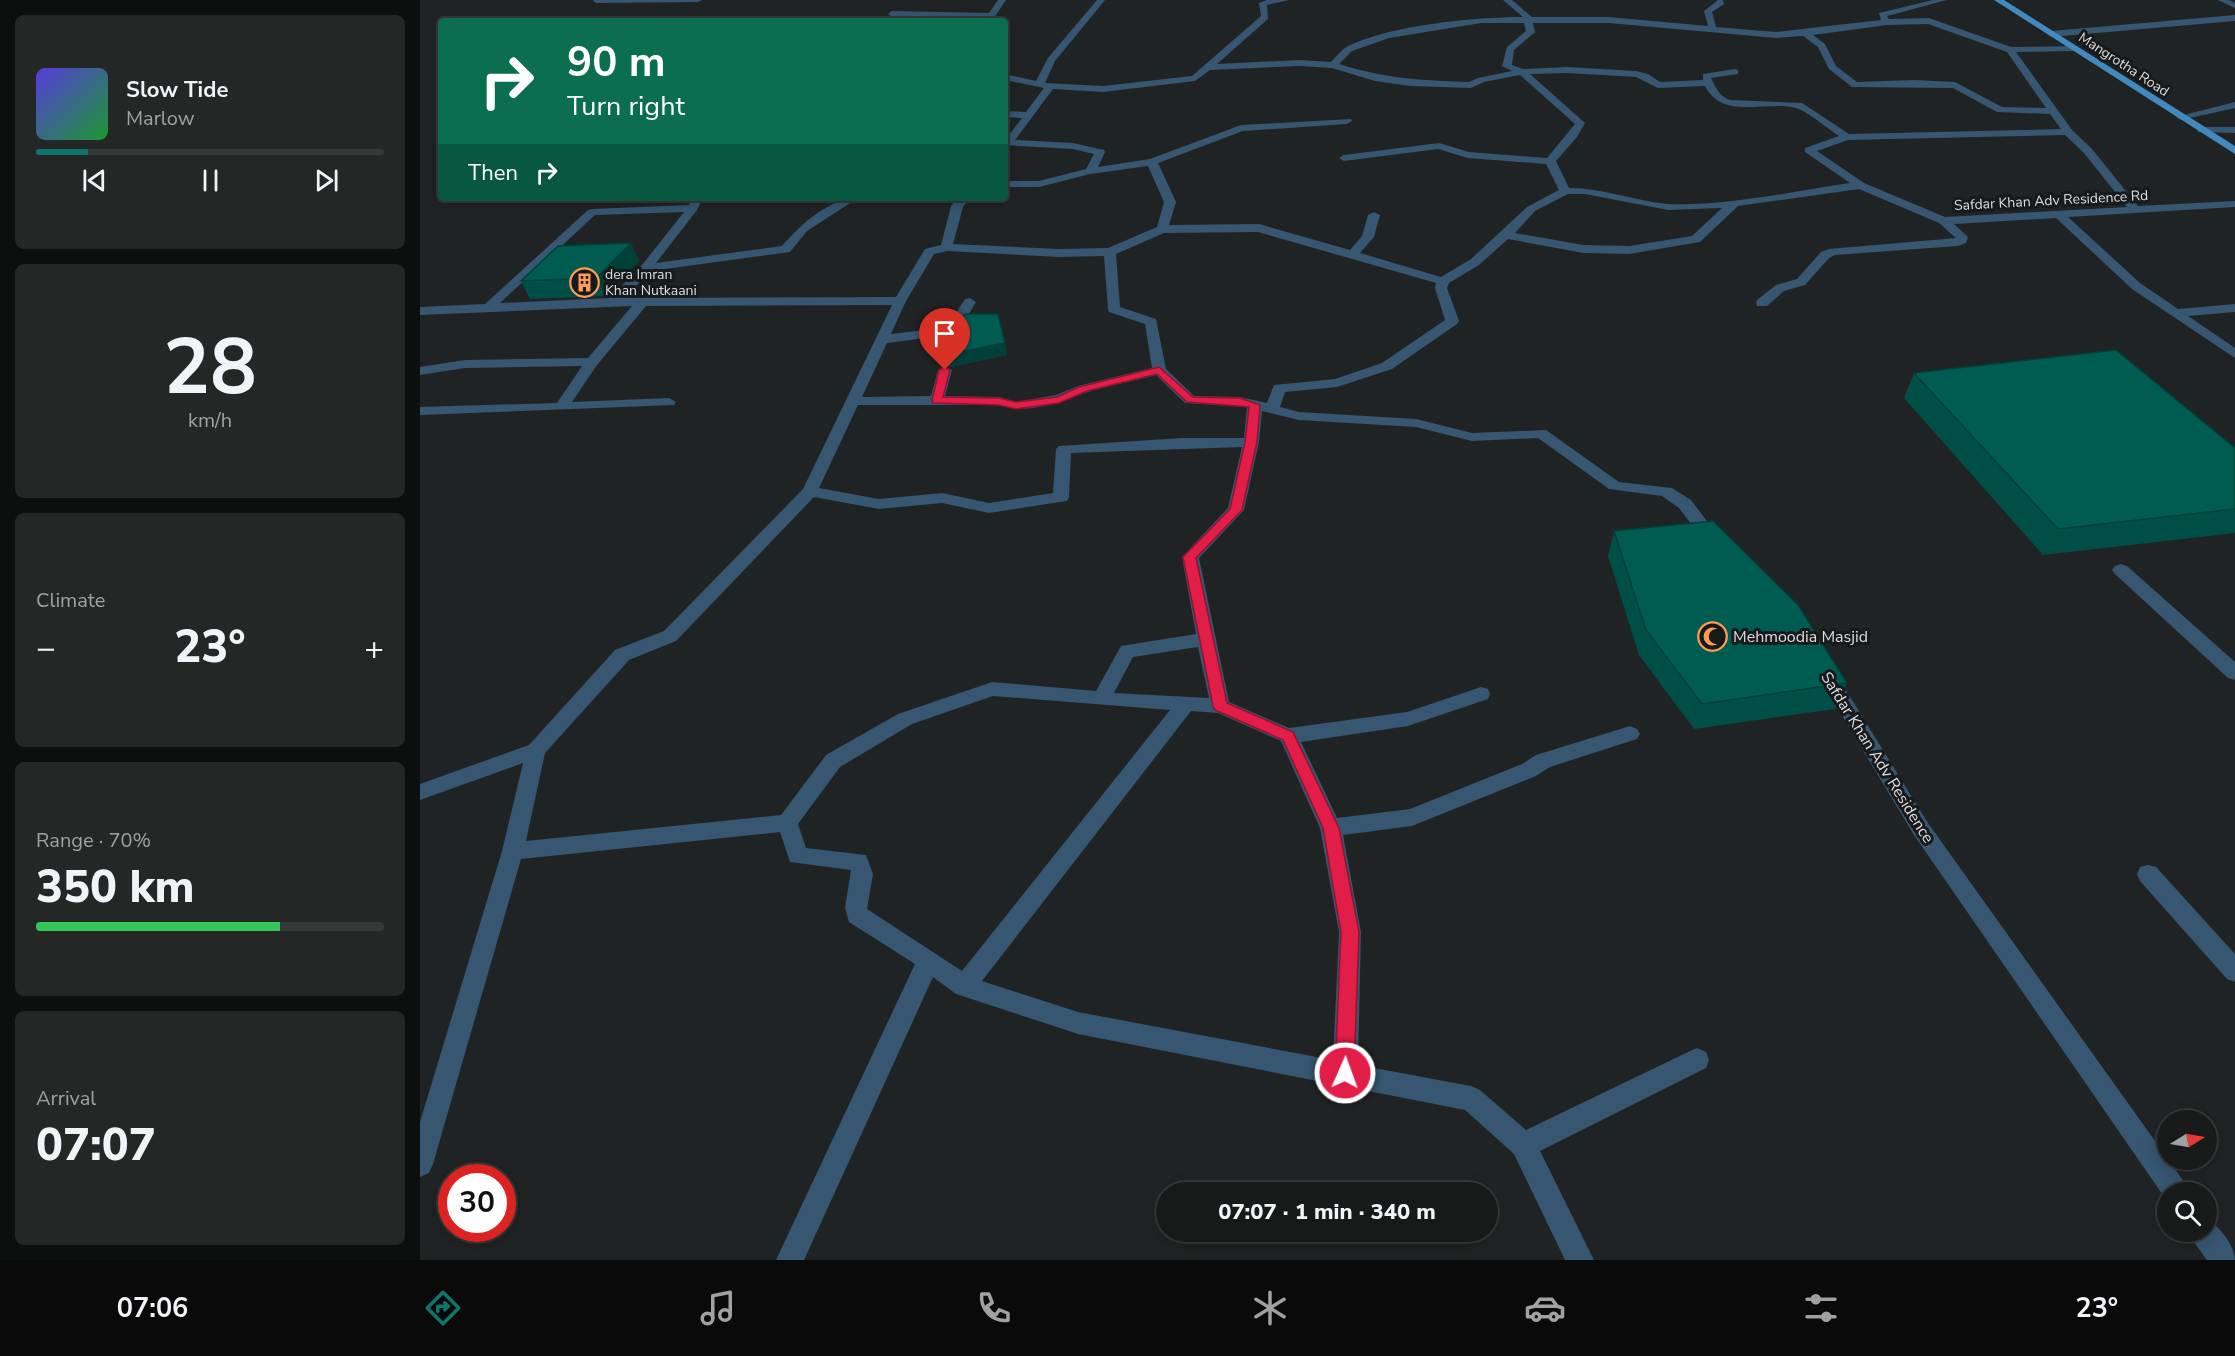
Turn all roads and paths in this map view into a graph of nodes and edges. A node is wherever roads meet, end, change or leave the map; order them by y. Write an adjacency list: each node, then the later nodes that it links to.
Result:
1 (698, 0): 10 (street)
2 (1002, 0): 14 (street)
3 (1101, 0): 30 (street)
4 (1285, 0): 9 (street)
5 (1507, 0): 17 (street)
6 (1943, 0): 18 (street)
7 (1998, 0): 21 (main road, Mangrotha Road)
8 (2222, 0): 13 (street)
9 (1272, 1): 25 (street)
10 (596, 2)
11 (1721, 2): 19 (street)
12 (906, 4): 14 (street)
13 (2235, 6)
14 (892, 14): 15 (street)
15 (886, 18)
16 (2235, 18): 21 (street)
17 (1528, 21): 19 (street); 24 (street); 26 (street)
18 (1887, 22): 20 (street); 23 (street)
19 (1713, 29): 20 (street)
20 (1805, 33): 33 (street)
21 (2051, 34): 22 (main road, Mangrotha Road)
22 (2073, 48): 23 (street); 36 (main road, Mangrotha Road)
23 (2010, 50): 33 (street)
24 (1333, 65): 25 (street); 26 (street)
25 (1208, 67): 31 (street)
26 (1522, 72): 29 (street); 46 (street)
27 (1735, 72): 29 (street)
28 (1008, 78): 30 (street)
29 (1708, 83): 41 (street)
30 (1039, 84): 31 (street)
31 (1051, 85): 35 (street)
32 (2235, 105): 36 (street)
33 (2053, 111): 40 (street)
34 (1008, 114): 35 (street)
35 (1029, 115): 42 (street)
36 (2181, 117): 38 (main road, Mangrotha Road)
37 (1347, 121): 47 (street)
38 (2202, 130): 39 (street); 44 (main road, Mangrotha Road)
39 (2235, 130)
40 (2068, 132): 41 (street); 57 (street)
41 (1847, 137): 50 (street, Safdar Khan Adv Residence Rd)
42 (1008, 142)
43 (1008, 145): 48 (street)
44 (2235, 151)
45 (1344, 158): 46 (street)
46 (1550, 161): 51 (street)
47 (1152, 162): 48 (street); 61 (street)
48 (1090, 171): 49 (street)
49 (1008, 184)
50 (1860, 185): 55 (street); 60 (street, Safdar Khan Adv Residence Rd)
51 (1565, 191): 55 (street); 62 (street)
52 (847, 201): 66 (street)
53 (961, 201): 63 (street)
54 (695, 203): 66 (street); 73 (street)
55 (1734, 203): 62 (street)
56 (2235, 204): 57 (street, Safdar Khan Adv Residence Rd)
57 (2135, 210): 58 (street, Safdar Khan Adv Residence Rd)
58 (2058, 214): 60 (street, Safdar Khan Adv Residence Rd); 76 (street)
59 (1374, 215): 65 (street)
60 (1943, 220): 72 (street)
61 (1162, 229): 64 (street); 65 (street)
62 (1506, 236): 67 (street)
63 (946, 247): 64 (street); 68 (street)
64 (1110, 252): 81 (street)
65 (1352, 255): 67 (street)
66 (646, 268): 69 (street)
67 (1443, 281): 87 (street)
68 (900, 301): 70 (street); 77 (street)
69 (614, 302): 70 (street); 73 (street)
70 (642, 302): 79 (street)
71 (970, 302): 77 (street)
72 (1762, 303)
73 (489, 307): 75 (street)
74 (2235, 308): 76 (street)
75 (420, 311)
76 (2176, 313): 78 (street)
77 (883, 339): 84 (street)
78 (2235, 354)
79 (592, 362): 82 (street); 86 (street)
80 (945, 370): 83 (street)
81 (1159, 370): 83 (street); 87 (street)
82 (420, 371)
83 (937, 400): 84 (street)
84 (853, 401): 90 (street)
85 (669, 402): 86 (street)
86 (561, 407): 88 (street)
87 (1263, 407): 89 (street); 91 (street)
88 (420, 411)
89 (1251, 442): 90 (street); 93 (street)
90 (810, 491): 102 (street)
91 (1726, 555)
92 (2121, 570): 95 (street)
93 (1206, 639): 97 (street); 99 (street)
94 (1821, 666): 115 (street, Safdar Khan Adv Residence)
95 (2235, 673)
96 (1481, 694): 101 (street)
97 (1101, 699): 98 (street); 104 (street)
98 (1186, 704): 99 (street); 110 (street)
99 (1220, 706): 101 (street)
100 (1630, 734): 105 (street)
101 (1288, 736): 105 (street)
102 (536, 750): 103 (street); 106 (street)
103 (420, 792)
104 (787, 823): 106 (street); 108 (street)
105 (1331, 828): 112 (street)
106 (513, 851): 114 (street)
107 (2148, 874): 109 (street)
108 (929, 960): 110 (street); 117 (street)
109 (2235, 971)
110 (964, 986): 112 (street)
111 (1697, 1060): 113 (street)
112 (1345, 1073): 113 (street)
113 (1523, 1145): 118 (street)
114 (420, 1164)
115 (2169, 1182)
116 (2211, 1242): 119 (street)
117 (790, 1260)
118 (1580, 1260)
119 (2224, 1260)

